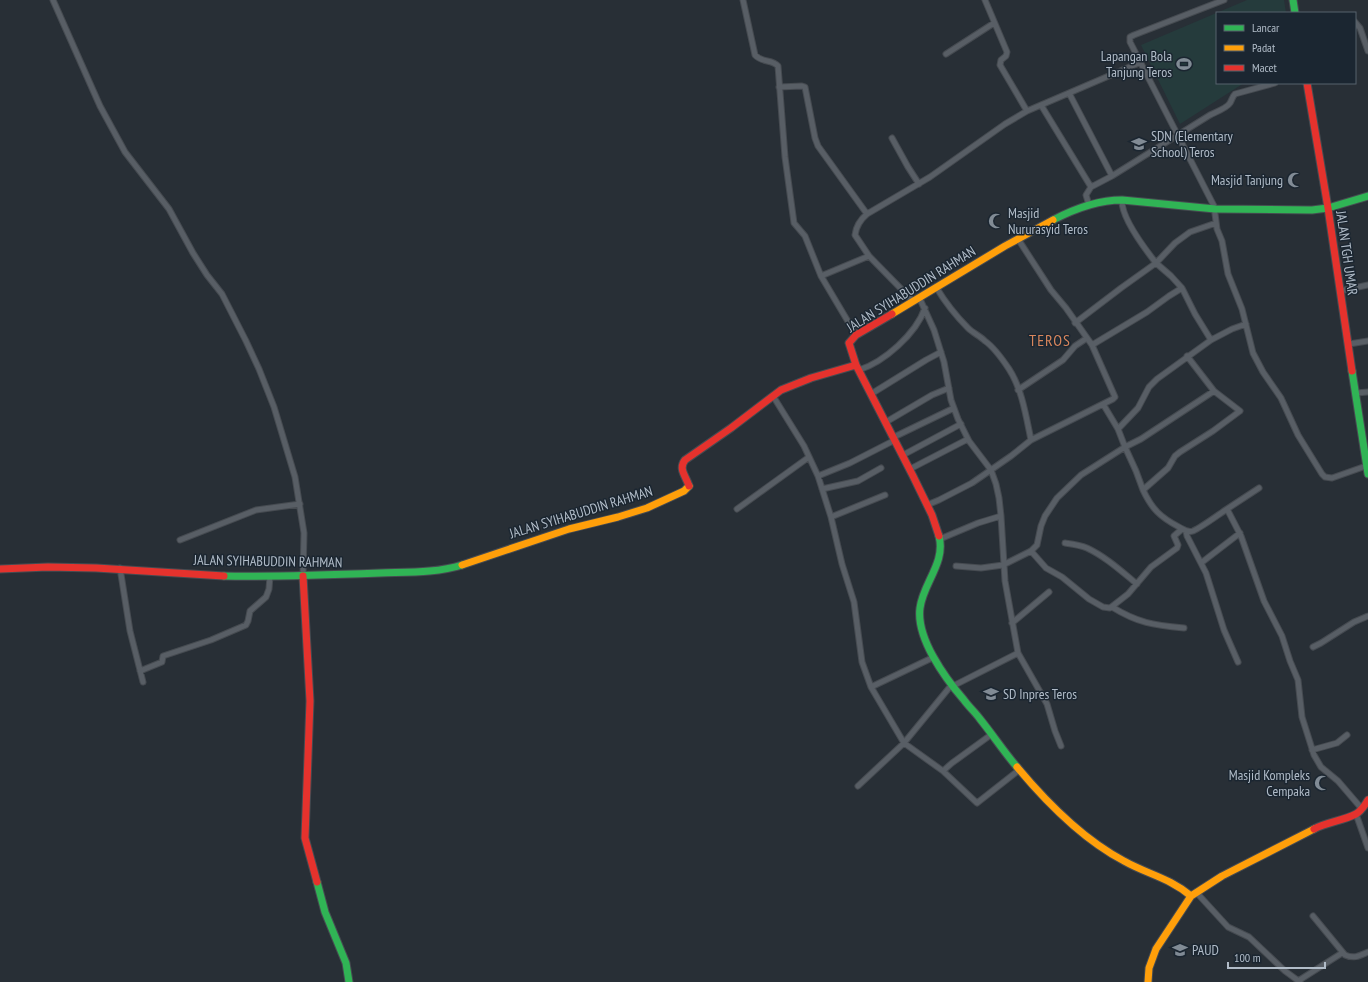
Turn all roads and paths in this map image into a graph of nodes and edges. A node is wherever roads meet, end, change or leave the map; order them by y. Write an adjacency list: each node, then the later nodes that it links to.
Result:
1 (53, 0): 79 (street)
2 (743, 0): 14 (street)
3 (985, 0): 7 (street)
4 (1224, 0): 11 (street)
5 (1293, 0): 6 (street)
6 (1295, 12)
7 (994, 23): 10 (street); 17 (street)
8 (1356, 23): 9 (street)
9 (1368, 51)
10 (946, 54)
11 (1140, 63): 15 (street); 18 (street)
12 (1271, 84): 18 (street)
13 (1307, 84): 26 (street, JALAN TGH UMAR)
14 (779, 88): 28 (street); 33 (street)
15 (1069, 93): 16 (street); 20 (street)
16 (1042, 105): 17 (street); 22 (street)
17 (1027, 111): 21 (street)
18 (1178, 135): 20 (street); 27 (street)
19 (892, 138): 21 (street)
20 (1112, 176): 22 (street)
21 (919, 184): 28 (street)
22 (1090, 187): 25 (street)
23 (1368, 196): 26 (street, JALAN SYIHABUDDIN RAHMAN)
24 (1122, 200): 25 (street, JALAN SYIHABUDDIN RAHMAN); 27 (street, JALAN SYIHABUDDIN RAHMAN); 32 (street)
25 (1089, 205): 30 (street, JALAN SYIHABUDDIN RAHMAN)
26 (1328, 208): 27 (street, JALAN SYIHABUDDIN RAHMAN); 37 (street, JALAN TGH UMAR)
27 (1215, 209): 29 (street)
28 (867, 214): 31 (street)
29 (1216, 222): 32 (street); 41 (street)
30 (1018, 239): 35 (street, JALAN SYIHABUDDIN RAHMAN); 40 (street)
31 (869, 256): 33 (street); 38 (street)
32 (1156, 263): 36 (street); 40 (street)
33 (821, 276): 42 (street)
34 (1368, 285): 37 (street)
35 (936, 287): 38 (street, JALAN SYIHABUDDIN RAHMAN); 52 (street)
36 (1182, 288): 44 (street); 47 (street)
37 (1340, 291): 46 (street, JALAN TGH UMAR)
38 (916, 299): 39 (street); 42 (street, JALAN SYIHABUDDIN RAHMAN)
39 (925, 308): 48 (street); 50 (street)
40 (1075, 323): 43 (street)
41 (1246, 324): 44 (street); 69 (street)
42 (856, 335): 50 (street, JALAN SYIHABUDDIN RAHMAN)
43 (1087, 338): 47 (street); 52 (street)
44 (1211, 340): 49 (street)
45 (1368, 341): 46 (street)
46 (1349, 344): 55 (street, JALAN TGH UMAR)
47 (1092, 345): 58 (street)
48 (941, 352): 51 (street); 56 (street)
49 (1187, 356): 53 (street); 62 (street)
50 (858, 368): 56 (street); 57 (street, JALAN SYIHABUDDIN RAHMAN)
51 (949, 388): 59 (street); 60 (street)
52 (1018, 390): 65 (street)
53 (1214, 391): 66 (street); 77 (street)
54 (1368, 392): 55 (street)
55 (1356, 393): 69 (street, JALAN TGH UMAR)
56 (871, 394): 60 (street)
57 (774, 396): 68 (street); 97 (street, JALAN SYIHABUDDIN RAHMAN)
58 (1104, 404): 62 (street); 65 (street)
59 (954, 408): 61 (street); 63 (street)
60 (886, 422): 63 (street)
61 (960, 424): 64 (street); 67 (street)
62 (1118, 429): 66 (street)
63 (894, 439): 67 (street); 74 (street)
64 (968, 439): 71 (street); 72 (street)
65 (1031, 440): 72 (street)
66 (1125, 447): 77 (street); 90 (street)
67 (903, 455): 71 (street)
68 (810, 457): 74 (street); 81 (street)
69 (1366, 466): 73 (street, JALAN TGH UMAR)
70 (881, 468): 76 (street)
71 (910, 469): 80 (street)
72 (991, 470): 80 (street); 83 (street)
73 (1368, 474)
74 (818, 476): 76 (street)
75 (1259, 488): 82 (street)
76 (822, 489): 84 (street)
77 (1143, 490): 85 (street)
78 (885, 495): 84 (street)
79 (300, 504): 88 (street); 97 (street)
80 (927, 505): 87 (street)
81 (737, 509)
82 (1227, 509): 85 (street); 86 (street)
83 (1001, 516): 87 (street); 92 (street)
84 (831, 517): 111 (street)
85 (1184, 530): 91 (street); 98 (street)
86 (1240, 533): 91 (street); 116 (street)
87 (940, 539): 106 (street)
88 (180, 540)
89 (1065, 542): 98 (street)
90 (1031, 551): 92 (street); 100 (street)
91 (1201, 563): 107 (street)
92 (1003, 565): 93 (street); 102 (street)
93 (956, 566)
94 (120, 568): 95 (street, JALAN SYIHABUDDIN RAHMAN); 96 (street, JALAN SYIHABUDDIN RAHMAN); 108 (street)
95 (0, 569)
96 (270, 576): 97 (street, JALAN SYIHABUDDIN RAHMAN); 108 (street)
97 (303, 576): 128 (street)
98 (1137, 584): 100 (street)
99 (1049, 592): 102 (street)
100 (1112, 607): 103 (street)
101 (1368, 616): 104 (street)
102 (1012, 623): 105 (street)
103 (1184, 628)
104 (1313, 647)
105 (1018, 653): 110 (street); 115 (street)
106 (934, 657): 110 (street); 111 (street)
107 (1238, 662)
108 (140, 670): 109 (street)
109 (143, 682)
110 (952, 686): 112 (street); 114 (street)
111 (871, 687): 114 (street)
112 (992, 734): 117 (street); 118 (street)
113 (1347, 735): 116 (street)
114 (904, 743): 118 (street); 119 (street)
115 (1061, 746)
116 (1312, 750): 121 (street)
117 (1019, 770): 118 (street); 123 (street)
118 (943, 771)
119 (858, 786)
120 (1368, 800): 121 (street)
121 (1359, 811): 122 (street); 123 (street)
122 (1368, 848)
123 (1193, 894): 127 (street); 129 (street)
124 (1313, 916): 126 (street)
125 (1368, 952): 126 (street)
126 (1342, 953): 127 (street)
127 (1299, 981)
128 (349, 982)
129 (1148, 982)

